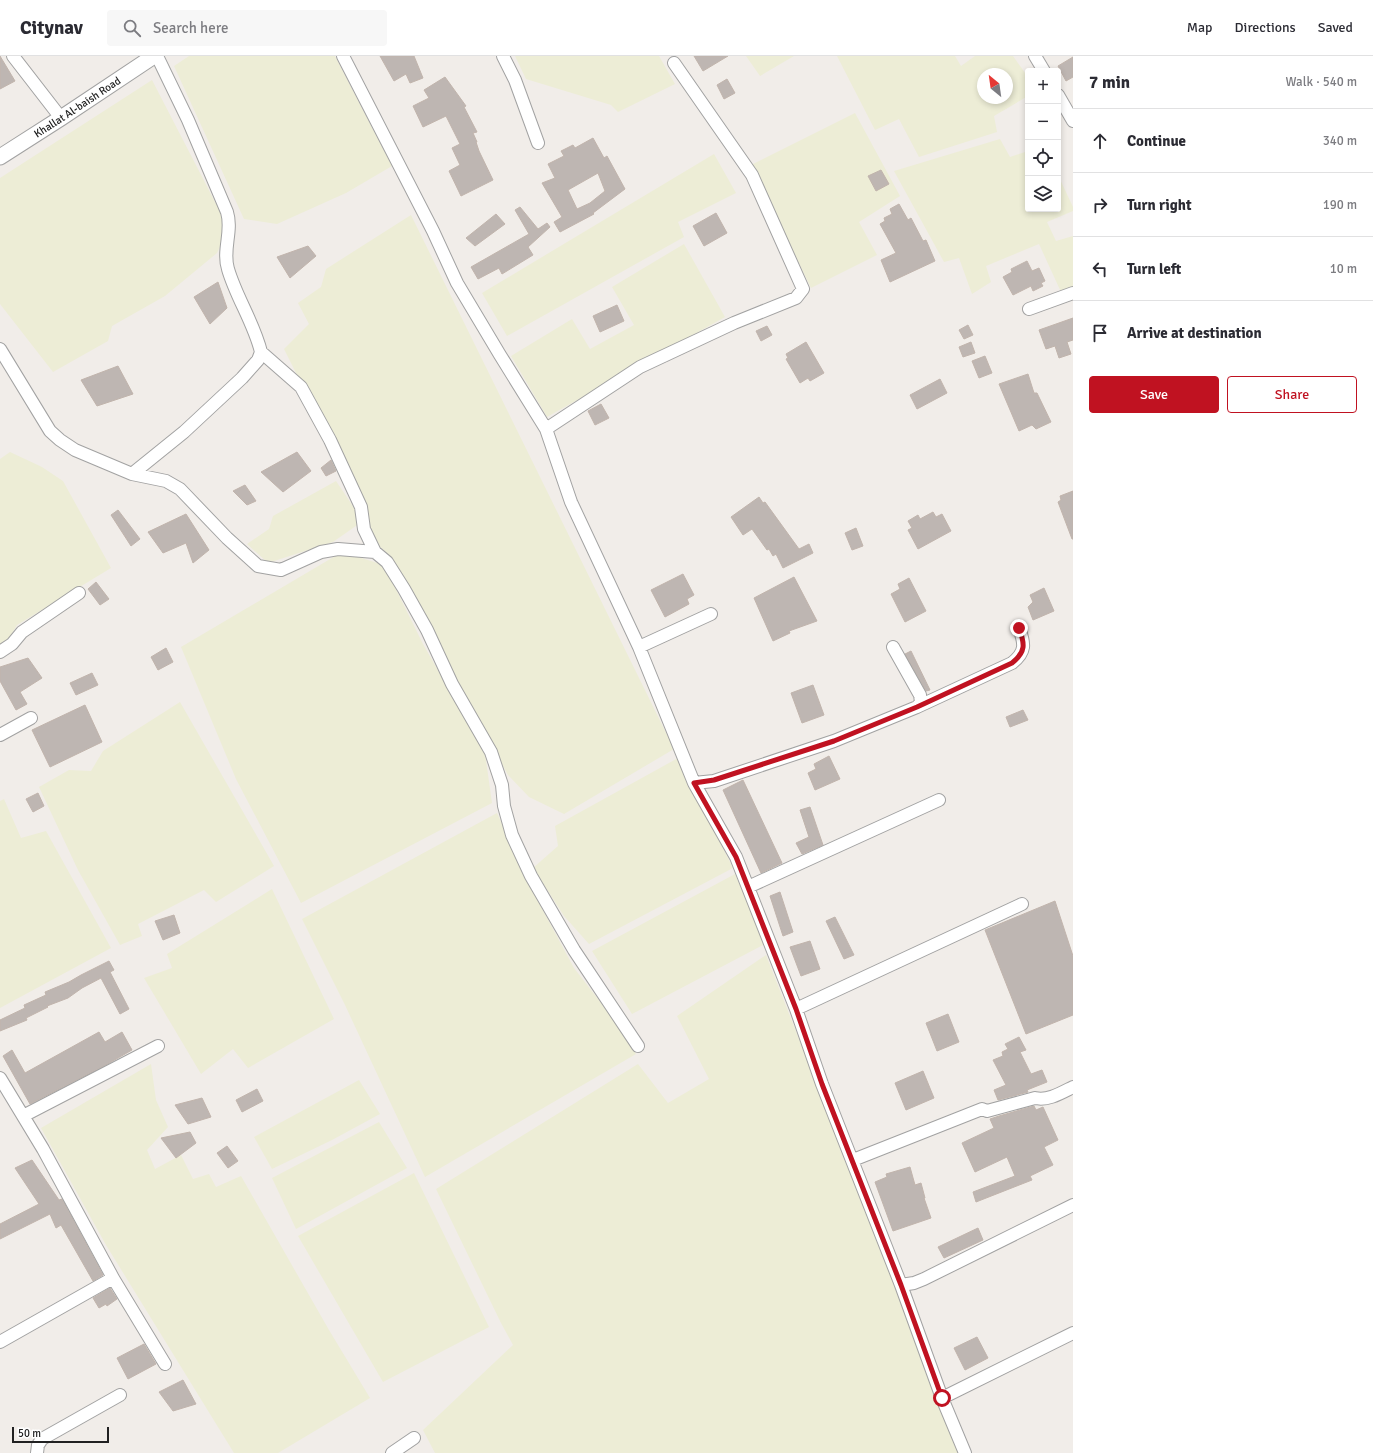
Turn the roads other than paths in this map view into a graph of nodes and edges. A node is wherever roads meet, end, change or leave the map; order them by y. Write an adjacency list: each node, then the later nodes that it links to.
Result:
1 (13, 56): 9 (street)
2 (156, 56): 9 (street, Khallat Al-baish Road); 16 (street)
3 (343, 56): 17 (street)
4 (503, 56): 11 (street)
5 (1035, 56): 7 (street)
6 (674, 62): 17 (street)
7 (1042, 68)
8 (1061, 100): 10 (street)
9 (61, 118): 12 (street, Khallat Al-baish Road)
10 (1073, 121)
11 (538, 143)
12 (0, 157)
13 (1073, 293): 14 (street)
14 (1029, 309)
15 (0, 349): 18 (street)
16 (261, 352): 18 (street); 19 (street)
17 (546, 429): 24 (street)
18 (132, 474): 19 (street)
19 (375, 552): 35 (street)
20 (79, 593): 25 (street)
21 (711, 614): 24 (street)
22 (1019, 628): 26 (street)
23 (893, 647): 26 (street)
24 (639, 648): 29 (street)
25 (0, 652)
26 (917, 707): 29 (street)
27 (31, 718): 28 (street)
28 (0, 735)
29 (694, 783): 31 (street)
30 (939, 800): 31 (street)
31 (748, 888): 33 (street)
32 (1022, 904): 33 (street)
33 (796, 1009): 39 (street)
34 (158, 1046): 38 (street)
35 (638, 1046)
36 (0, 1078): 38 (street)
37 (1073, 1087): 39 (street)
38 (23, 1116): 41 (street)
39 (853, 1160): 42 (street)
40 (1073, 1205): 42 (street)
41 (113, 1278): 44 (street); 45 (street)
42 (901, 1285): 47 (street)
43 (1073, 1333): 47 (street)
44 (0, 1342)
45 (165, 1364)
46 (120, 1394): 49 (street)
47 (942, 1398): 51 (street)
48 (414, 1438): 50 (street)
49 (37, 1453)
50 (392, 1453)
51 (965, 1453)

